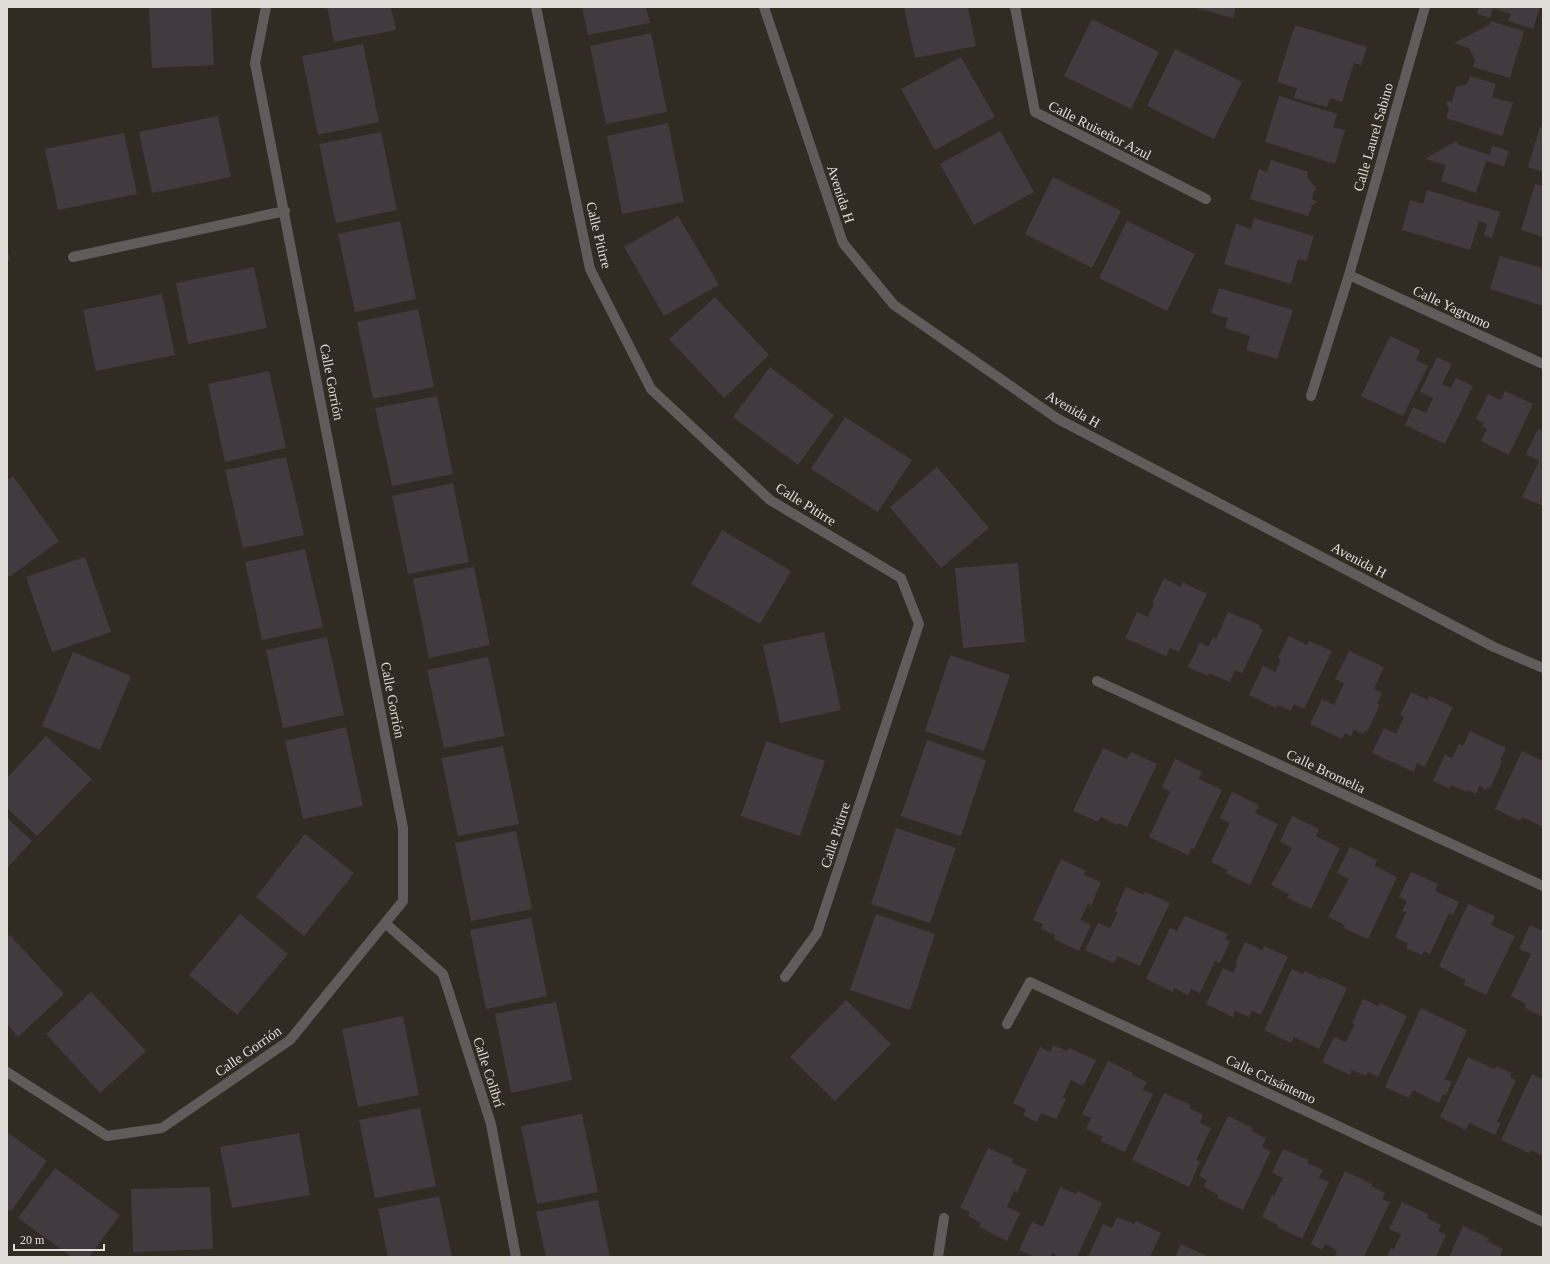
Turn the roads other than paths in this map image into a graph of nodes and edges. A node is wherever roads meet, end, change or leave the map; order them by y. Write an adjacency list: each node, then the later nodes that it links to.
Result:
1 (266, 7): 7 (street, Calle Gorrión)
2 (536, 7): 16 (street, Calle Pitirre)
3 (764, 7): 12 (street, Avenida H)
4 (1015, 7): 6 (street, Calle Ruiseñor Azul)
5 (1425, 7): 9 (street, Calle Laurel Sabino)
6 (1206, 199)
7 (285, 211): 8 (street); 15 (street, Calle Gorrión)
8 (73, 257)
9 (1349, 275): 10 (street, Calle Yagrumo); 11 (street, Calle Laurel Sabino)
10 (1543, 364)
11 (1311, 396)
12 (1543, 668)
13 (1097, 681): 14 (street, Calle Bromelia)
14 (1543, 886)
15 (385, 923): 18 (street, Calle Gorrión); 21 (street, Calle Colibrí)
16 (785, 977)
17 (1007, 1024): 20 (street, Calle Crisántemo)
18 (7, 1072)
19 (944, 1218): 22 (street)
20 (1543, 1222)
21 (516, 1257)
22 (938, 1257)

